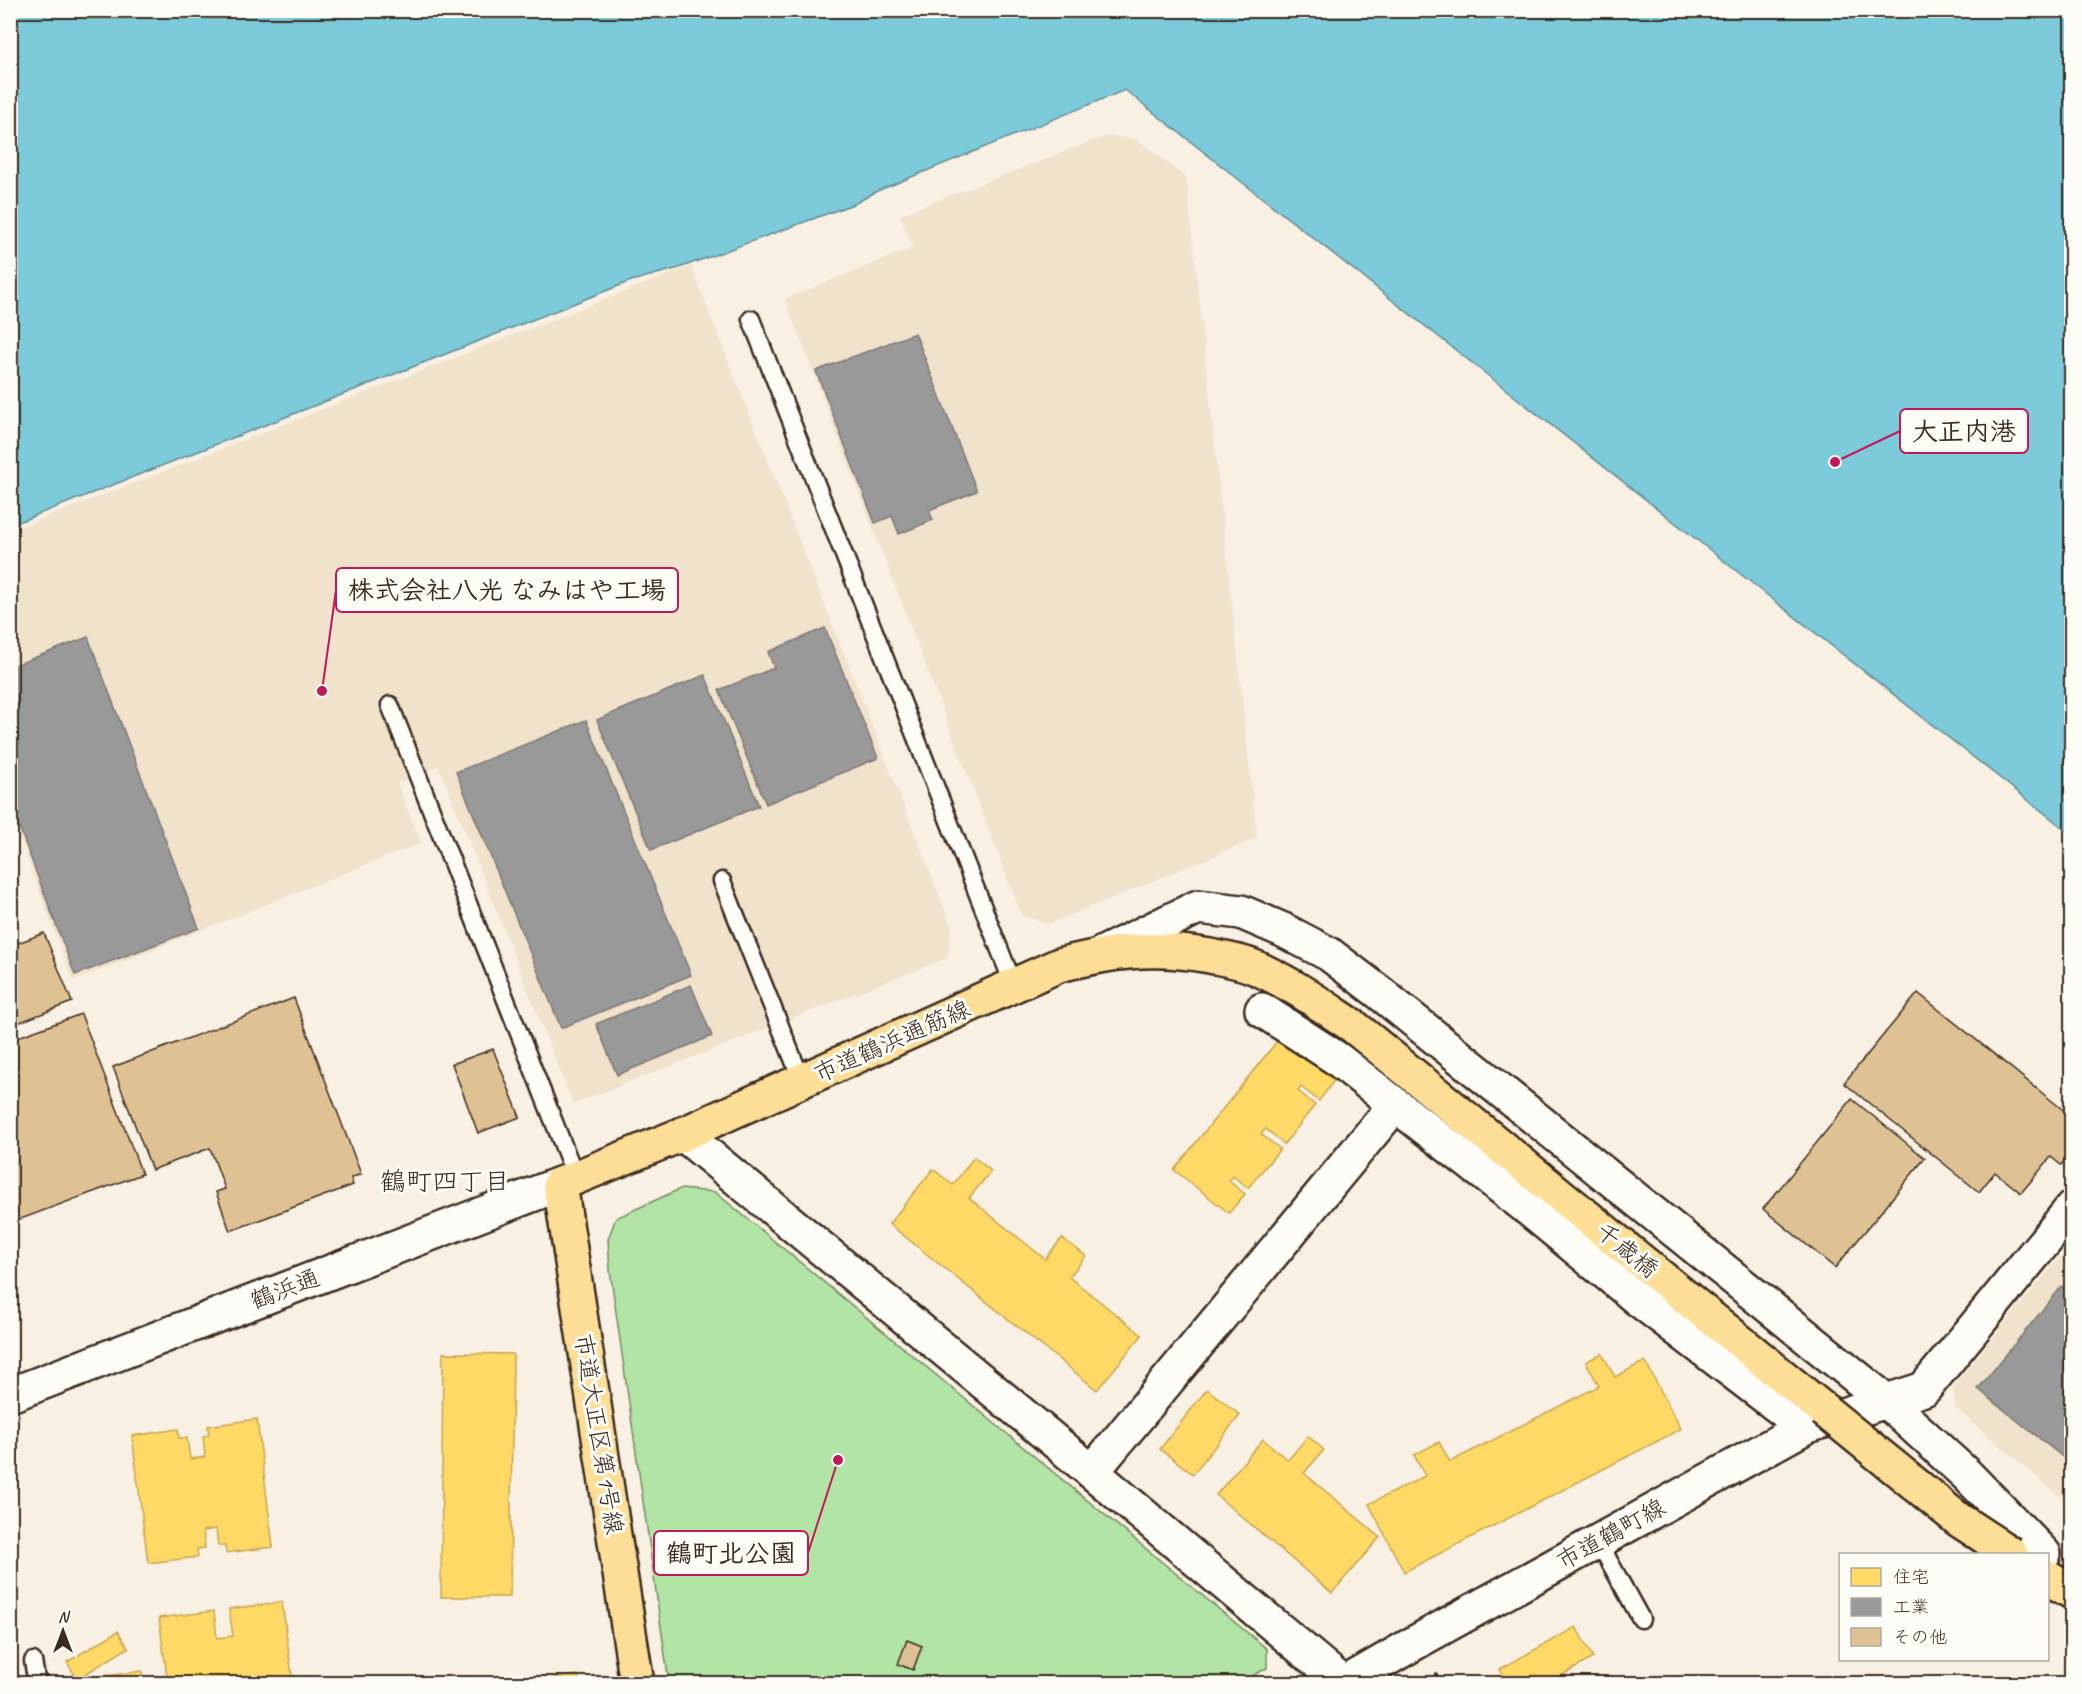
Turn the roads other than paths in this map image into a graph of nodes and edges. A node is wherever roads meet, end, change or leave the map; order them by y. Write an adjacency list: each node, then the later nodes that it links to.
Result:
1 (751, 319): 6 (lane)
2 (390, 705): 11 (lane)
3 (722, 881): 8 (lane)
4 (1101, 954): 5 (main road, 市道鶴浜通筋線); 6 (main road, 市道鶴浜通筋線); 14 (street)
5 (1234, 960): 18 (main road, 千歳橋, bridge)
6 (1014, 986): 8 (main road, 市道鶴浜通筋線)
7 (1262, 1010): 9 (street)
8 (802, 1081): 10 (main road, 市道鶴浜通筋線)
9 (1395, 1105): 15 (street); 16 (street)
10 (683, 1134): 11 (main road, 市道鶴浜通筋線); 16 (street)
11 (568, 1181): 13 (street, 鶴浜通); 27 (main road, 市道大正区第1号線)
12 (2072, 1208): 14 (street, 市道鶴町線)
13 (10, 1395)
14 (1886, 1401): 15 (street, 市道鶴町線); 19 (street)
15 (1805, 1427): 17 (street, 市道鶴町線)
16 (1092, 1472): 28 (street)
17 (1598, 1541): 24 (lane); 28 (street, 市道鶴町線)
18 (2009, 1553)
19 (2043, 1553)
20 (2049, 1559): 22 (street)
21 (2049, 1579): 23 (main road)
22 (2072, 1583)
23 (2072, 1592)
24 (1641, 1619)
25 (33, 1661): 26 (lane)
26 (37, 1683)
27 (637, 1683)
28 (1344, 1683)

